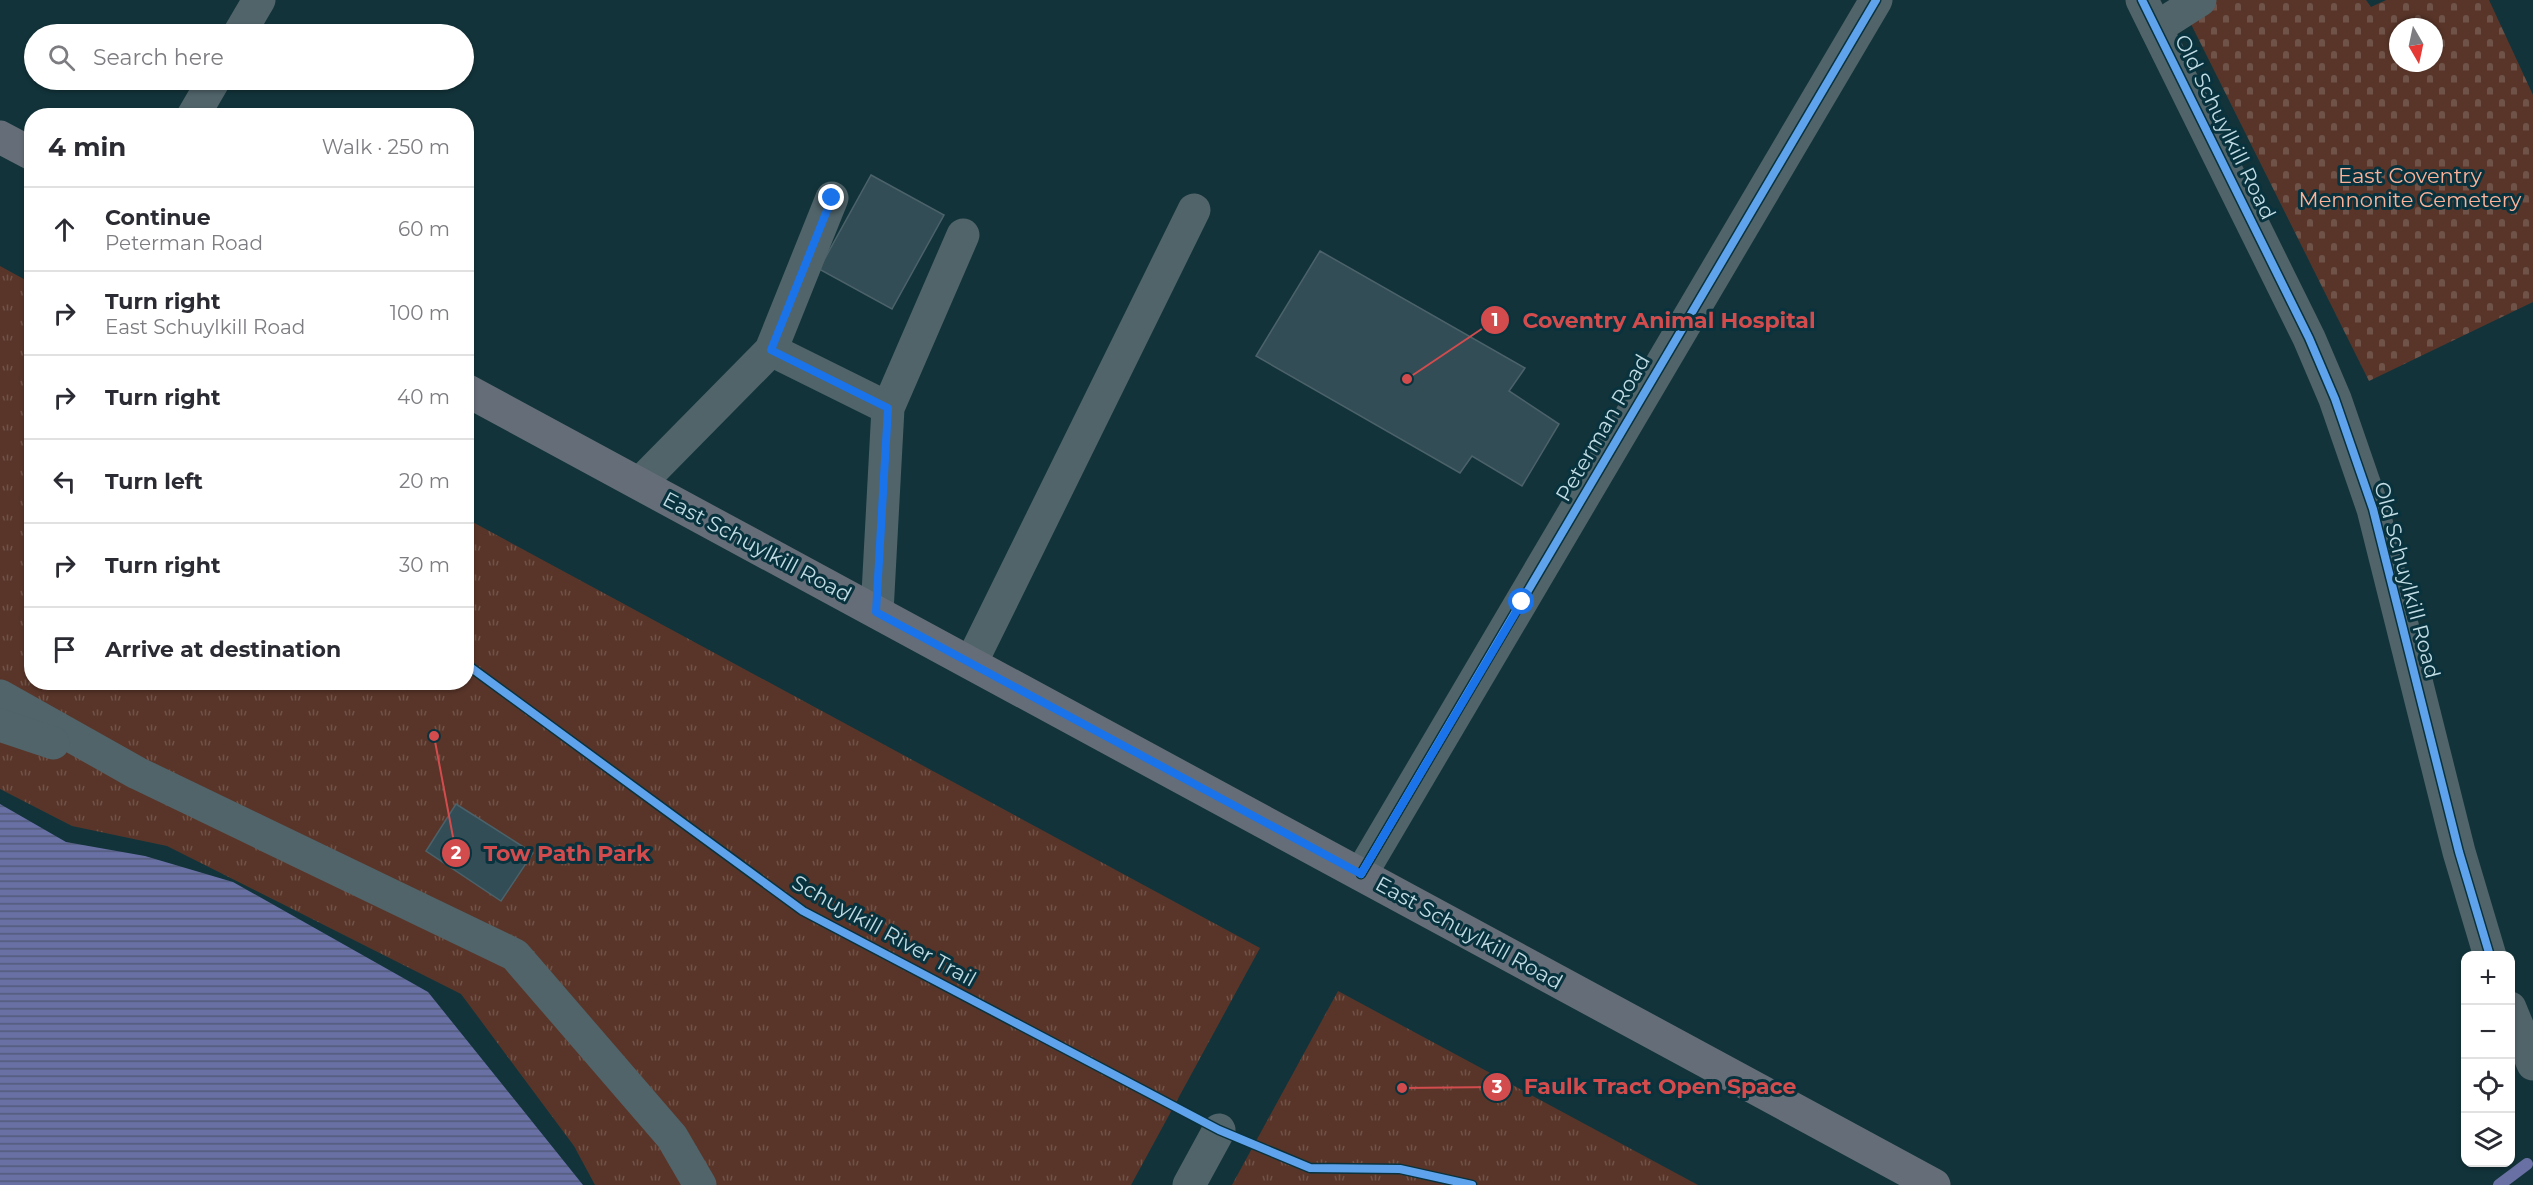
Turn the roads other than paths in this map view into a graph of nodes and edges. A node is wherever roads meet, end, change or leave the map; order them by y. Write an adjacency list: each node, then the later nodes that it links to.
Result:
1 (259, 0): 5 (street)
2 (1876, 0): 22 (street, Peterman Road)
3 (2200, 0): 4 (street)
4 (2149, 14): 23 (street, Old Schuylkill Road)
5 (245, 24)
6 (208, 90): 7 (street)
7 (198, 108)
8 (0, 137): 9 (main road)
9 (24, 150)
10 (832, 198): 13 (street)
11 (1194, 210): 18 (street)
12 (963, 235): 15 (street)
13 (771, 350): 15 (street); 16 (street)
14 (474, 394): 16 (main road, East Schuylkill Road)
15 (888, 408): 17 (street)
16 (640, 483): 17 (main road, East Schuylkill Road)
17 (876, 612): 18 (main road, East Schuylkill Road)
18 (971, 663): 22 (main road, East Schuylkill Road)
19 (0, 696): 21 (street)
20 (0, 725): 21 (street)
21 (137, 773): 27 (street)
22 (1361, 874): 29 (main road, East Schuylkill Road)
23 (2489, 951)
24 (2515, 1018): 25 (street)
25 (2533, 1064)
26 (1219, 1130): 28 (street)
27 (700, 1185)
28 (1189, 1185)
29 (1934, 1185)

